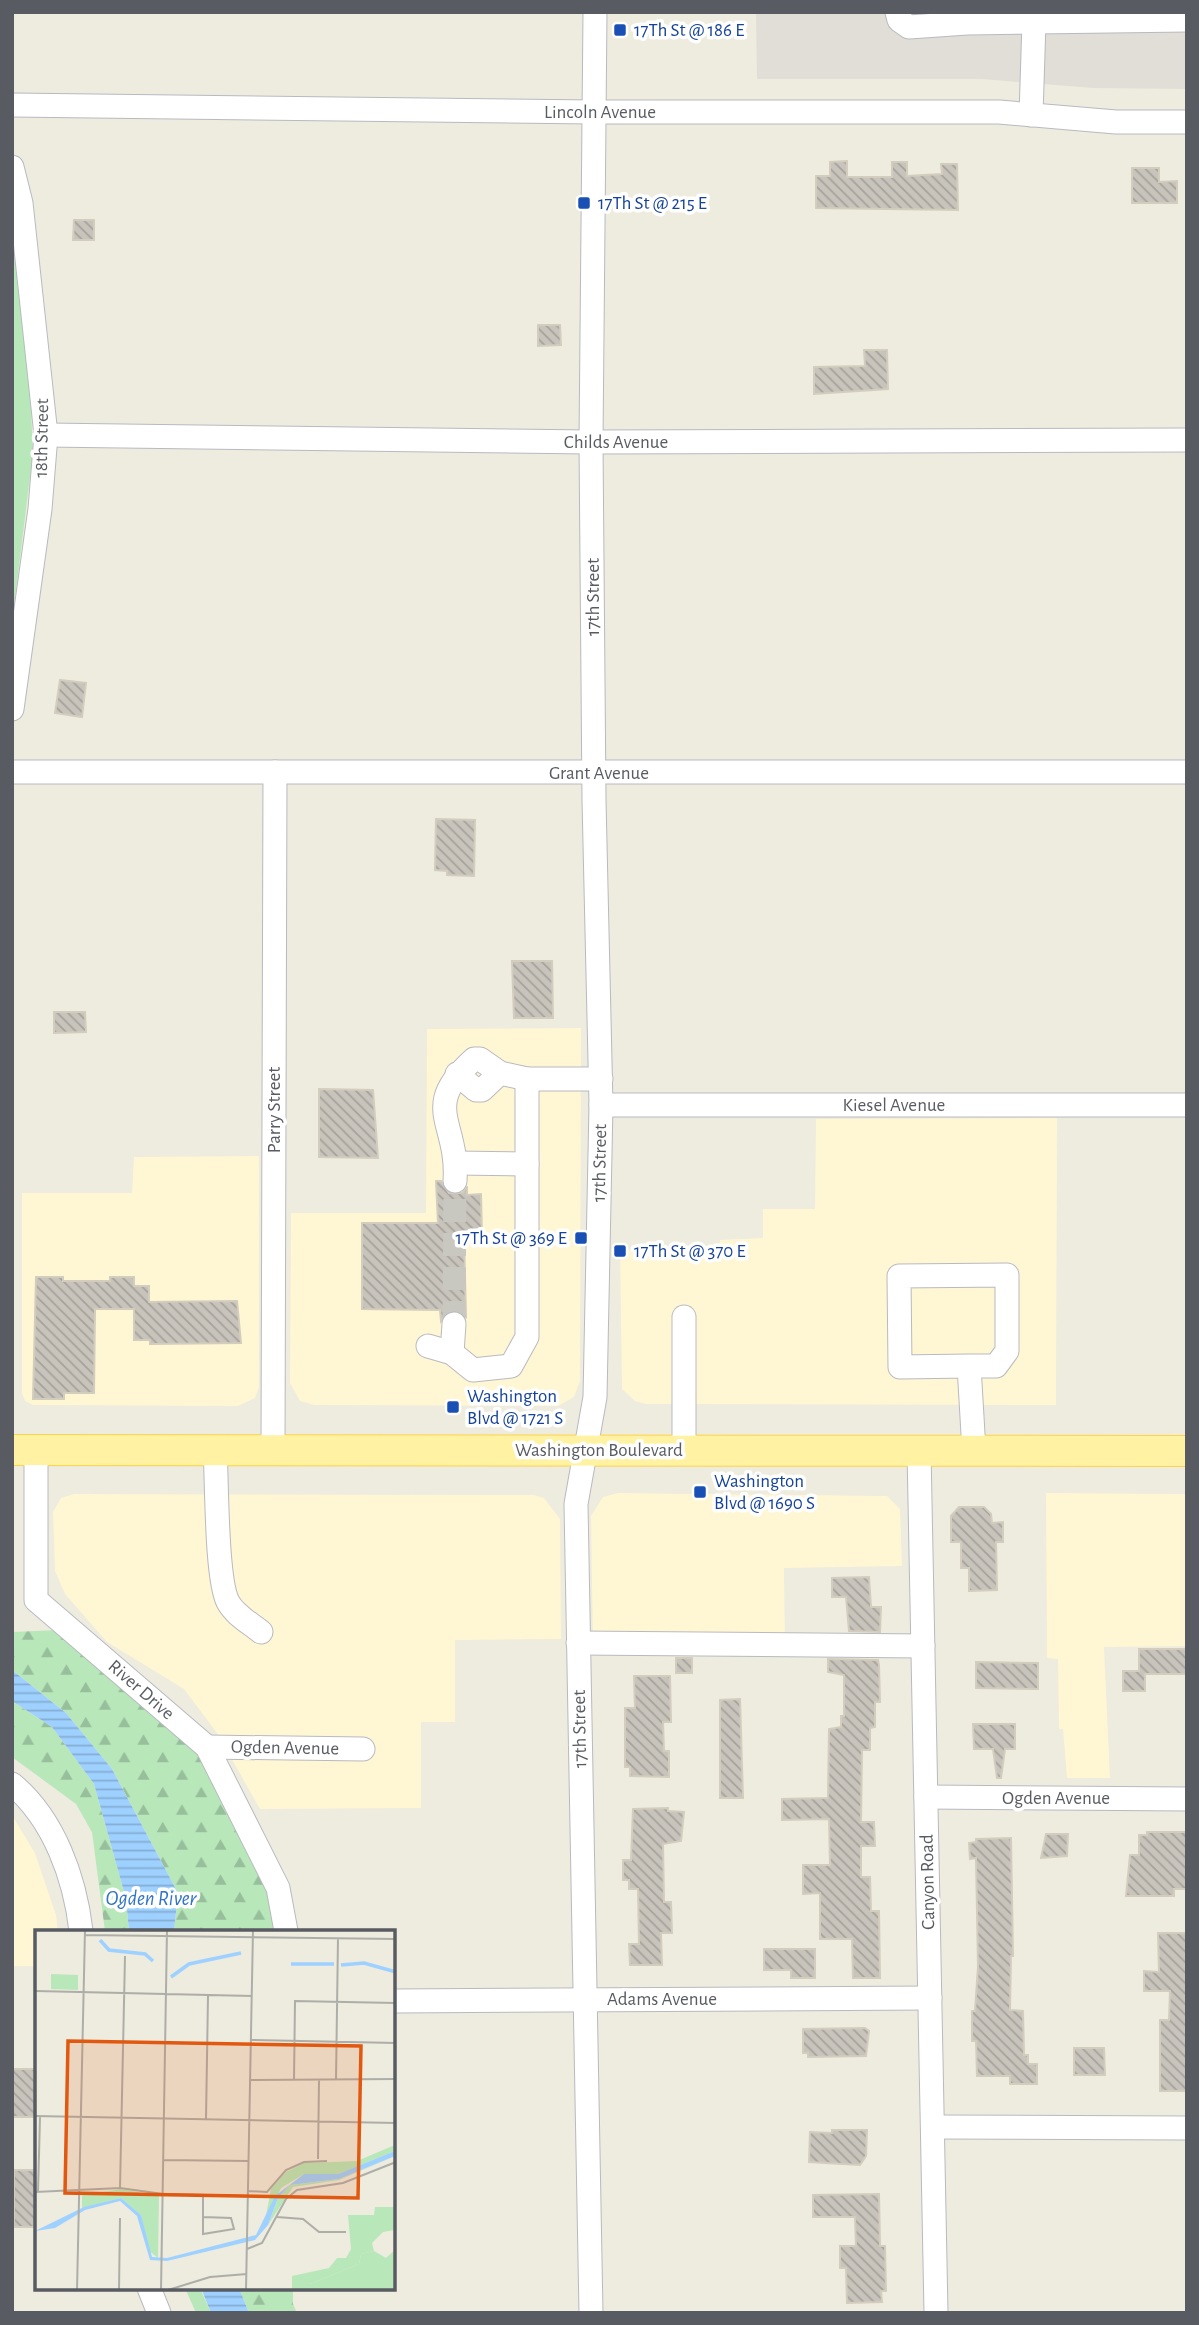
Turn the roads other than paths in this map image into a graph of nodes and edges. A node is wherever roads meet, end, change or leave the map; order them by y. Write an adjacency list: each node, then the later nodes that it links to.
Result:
1 (595, 12): 7 (street, 17th Street)
2 (897, 12): 3 (street)
3 (953, 18): 5 (street)
4 (1187, 20): 5 (street)
5 (1034, 22): 8 (street)
6 (12, 105): 7 (street, Lincoln Avenue)
7 (594, 112): 8 (street, Lincoln Avenue); 13 (street, 17th Street)
8 (1031, 115): 9 (street, Lincoln Avenue)
9 (1187, 122)
10 (12, 167): 11 (street, 18th Street)
11 (46, 435): 13 (street, Childs Avenue); 14 (street, 18th Street)
12 (1187, 440): 13 (street, Childs Avenue)
13 (591, 442): 18 (street, 17th Street)
14 (12, 709)
15 (12, 772): 16 (street, Grant Avenue)
16 (275, 772): 18 (street, Grant Avenue); 30 (street, Parry Street)
17 (1187, 772): 18 (street, Grant Avenue)
18 (594, 773): 20 (street, 17th Street)
19 (527, 1079): 20 (street); 23 (street); 23 (street)
20 (601, 1079): 21 (street, 17th Street)
21 (601, 1105): 22 (street, Kiesel Avenue); 32 (street, 17th Street)
22 (1187, 1105)
23 (527, 1164): 27 (street)
24 (684, 1317): 33 (street)
25 (454, 1324): 27 (street)
26 (428, 1346): 27 (street)
27 (452, 1353)
28 (969, 1366): 28 (street); 35 (street)
29 (215, 1448): 30 (main road, Washington Boulevard); 31 (main road, Washington Boulevard); 37 (street)
30 (273, 1448): 32 (main road, Washington Boulevard)
31 (24, 1450): 40 (street, River Drive)
32 (587, 1450): 33 (main road, Washington Boulevard); 38 (street, 17th Street)
33 (684, 1450): 34 (main road, Washington Boulevard)
34 (919, 1451): 35 (main road, Washington Boulevard); 39 (street, Canyon Road)
35 (974, 1451): 36 (main road, Washington Boulevard)
36 (1187, 1451)
37 (261, 1632)
38 (578, 1643): 39 (street); 48 (street, 17th Street)
39 (923, 1646): 43 (street, Canyon Road)
40 (208, 1748): 41 (street, Ogden Avenue); 46 (street, River Drive)
41 (363, 1749)
42 (12, 1784): 45 (street)
43 (926, 1797): 44 (street, Ogden Avenue); 47 (street, Canyon Road)
44 (1187, 1799)
45 (80, 1930)
46 (286, 1930)
47 (930, 1998): 48 (street, Adams Avenue); 50 (street, Canyon Road)
48 (585, 1999): 49 (street, Adams Avenue); 54 (street, 17th Street)
49 (396, 2001)
50 (933, 2127): 51 (street); 55 (street, Canyon Road)
51 (1187, 2128)
52 (150, 2290): 53 (street)
53 (159, 2313)
54 (591, 2313)
55 (936, 2313)

